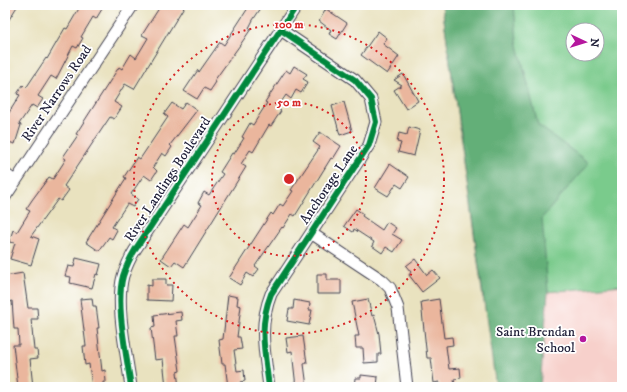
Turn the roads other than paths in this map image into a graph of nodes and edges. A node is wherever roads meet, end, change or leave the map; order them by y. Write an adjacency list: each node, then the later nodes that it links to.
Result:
1 (133, 5): 5 (street, River Narrows Road)
2 (297, 5): 3 (street, River Landings Boulevard)
3 (281, 30): 7 (street, Anchorage Lane); 8 (street, River Landings Boulevard)
4 (5, 174): 5 (street)
5 (15, 182): 6 (street, River Narrows Road)
6 (5, 197)
7 (311, 233): 9 (street, Anchorage Lane); 10 (street)
8 (131, 387)
9 (269, 387)
10 (407, 387)

